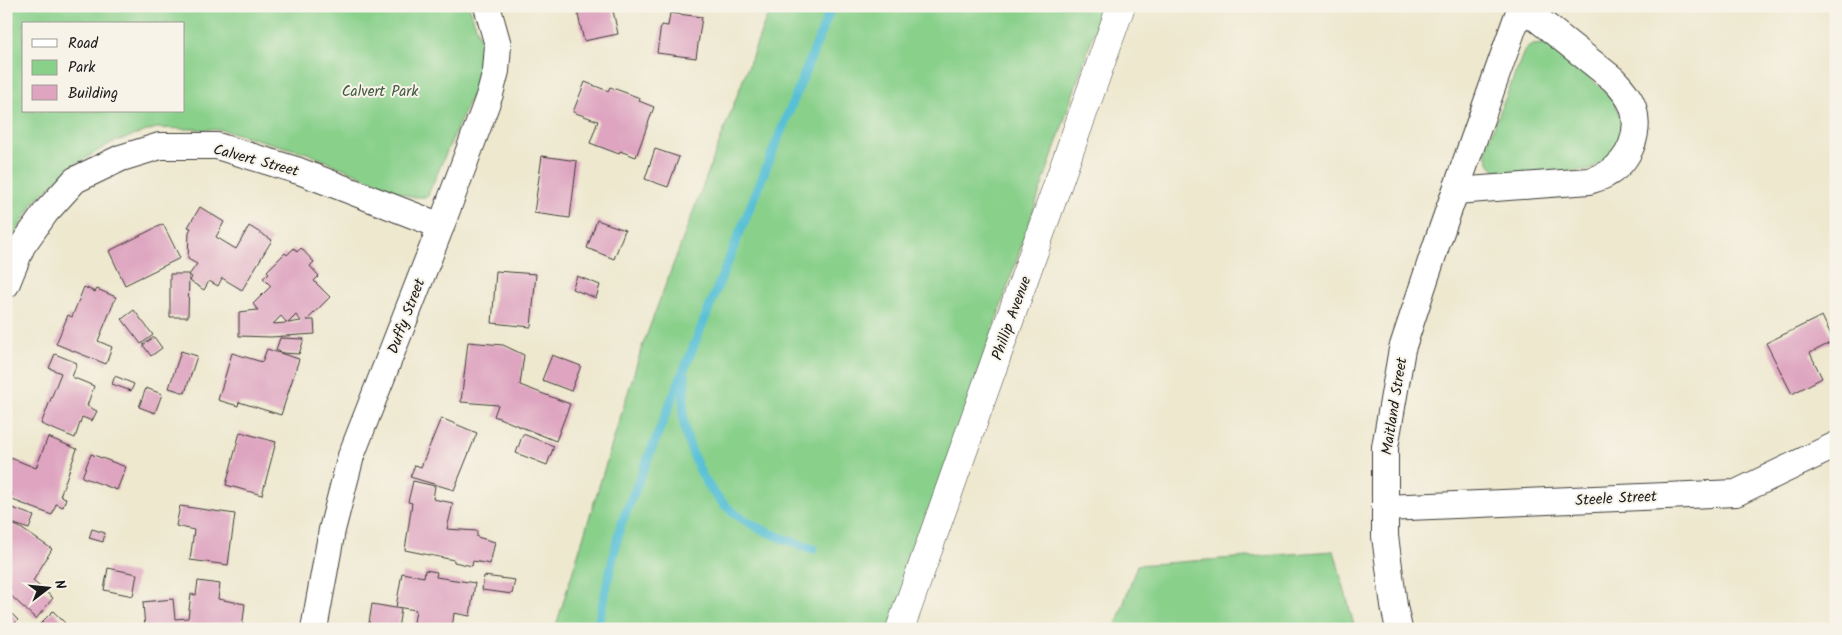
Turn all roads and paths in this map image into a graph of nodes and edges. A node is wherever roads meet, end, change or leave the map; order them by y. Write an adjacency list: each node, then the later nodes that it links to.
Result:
1 (487, 6): 5 (street, Duffy Street)
2 (1121, 6): 10 (street, Phillip Avenue)
3 (1521, 6): 4 (street, Maitland Street); 4 (street, Maitland Street)
4 (1456, 191): 8 (street, Maitland Street)
5 (441, 226): 6 (street, Calvert Street); 9 (street, Duffy Street)
6 (6, 285)
7 (1836, 445): 8 (street, Steele Street)
8 (1385, 508): 11 (street, Maitland Street)
9 (314, 629)
10 (900, 629)
11 (1399, 629)

